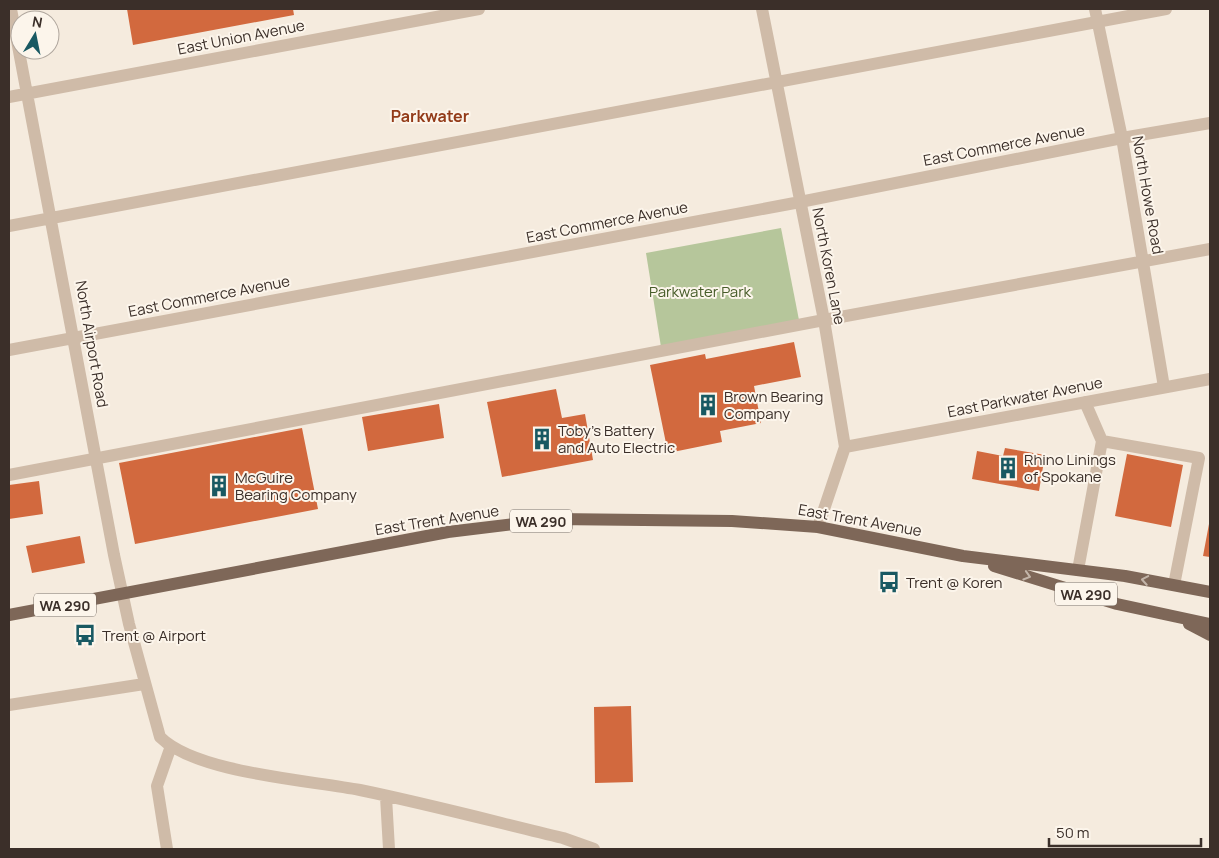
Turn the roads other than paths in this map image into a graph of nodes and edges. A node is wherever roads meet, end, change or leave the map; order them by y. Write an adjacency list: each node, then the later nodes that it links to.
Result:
1 (11, 9): 7 (street, North Airport Road)
2 (479, 9): 7 (street, East Union Avenue)
3 (762, 9): 6 (street, North Koren Lane)
4 (1166, 9): 5 (street)
5 (1097, 15): 6 (street); 10 (street, North Howe Road)
6 (776, 80): 11 (street, North Koren Lane); 12 (street)
7 (28, 94): 8 (street, East Union Avenue); 12 (street, North Airport Road)
8 (9, 97)
9 (1210, 123): 10 (street, East Commerce Avenue)
10 (1122, 138): 11 (street, East Commerce Avenue); 15 (street, North Howe Road)
11 (800, 202): 16 (street, North Koren Lane); 17 (street, East Commerce Avenue)
12 (52, 218): 13 (street); 17 (street, North Airport Road)
13 (9, 226)
14 (1210, 249): 15 (street)
15 (1143, 261): 16 (street); 20 (street, North Howe Road)
16 (824, 320): 23 (street, North Koren Lane); 24 (street)
17 (74, 338): 18 (street, East Commerce Avenue); 24 (street, North Airport Road)
18 (9, 350)
19 (1210, 379): 20 (street, East Parkwater Avenue)
20 (1164, 387): 21 (street, East Parkwater Avenue)
21 (1085, 402): 22 (street); 23 (street, East Parkwater Avenue)
22 (1102, 441): 28 (street); 29 (street)
23 (845, 447): 26 (street, North Koren Lane)
24 (96, 459): 25 (street); 31 (street, North Airport Road)
25 (9, 475)
26 (818, 526): 27 (main road, East Trent Avenue / WA 290); 31 (main road, East Trent Avenue / WA 290)
27 (963, 556): 28 (main road, East Trent Avenue / WA 290); 33 (main road, East Trent Avenue / WA 290, one-way to 33)
28 (1078, 570): 29 (main road, East Trent Avenue / WA 290, one-way to 28)
29 (1174, 585): 30 (main road, East Trent Avenue / WA 290)
30 (1210, 592)
31 (122, 595): 32 (main road, East Trent Avenue / WA 290); 36 (street, North Airport Road)
32 (9, 615)
33 (1171, 616): 34 (main road, East Trent Avenue / WA 290); 35 (main road)
34 (1210, 624)
35 (1210, 635)
36 (144, 684): 37 (street); 38 (street, North Airport Road)
37 (9, 705)
38 (171, 746): 39 (street); 41 (street)
39 (386, 797): 40 (street); 42 (street)
40 (581, 847): 43 (street)
41 (167, 849)
42 (389, 849)
43 (594, 849)

